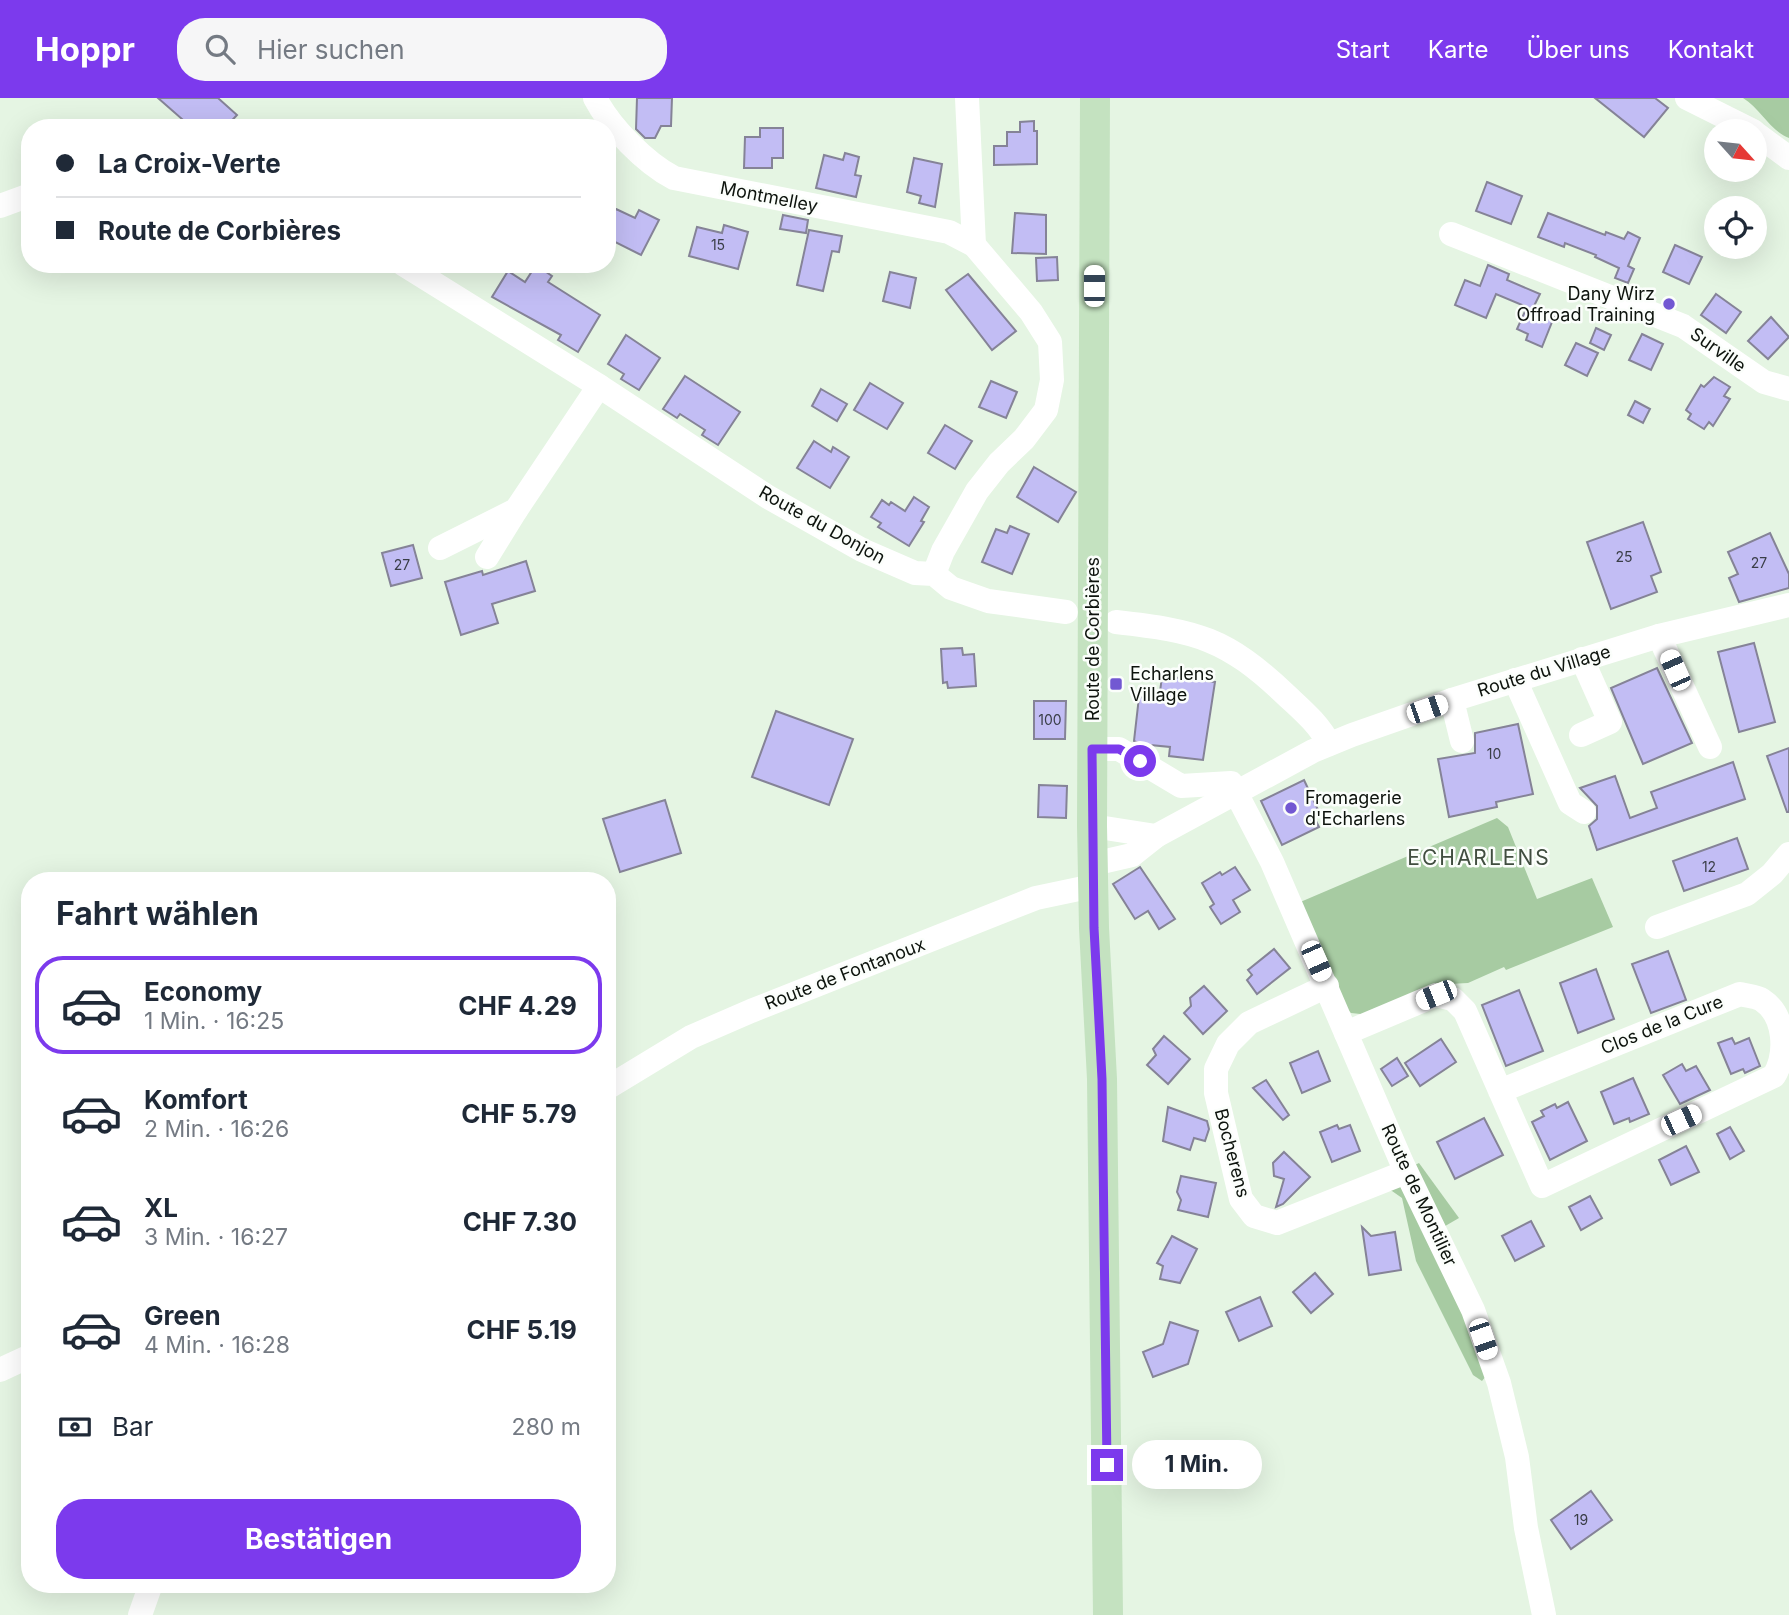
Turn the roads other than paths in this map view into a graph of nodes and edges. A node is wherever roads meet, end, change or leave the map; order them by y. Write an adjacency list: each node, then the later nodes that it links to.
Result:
1 (595, 98): 5 (street, Montmelley)
2 (967, 98): 13 (street)
3 (1095, 98): 32 (main road, Route de Corbières)
4 (1687, 98): 6 (street)
5 (609, 119)
6 (1728, 119)
7 (616, 127): 13 (street, Montmelley)
8 (1768, 142): 9 (street)
9 (1789, 158)
10 (21, 198): 11 (street)
11 (0, 206)
12 (1451, 234): 16 (street, Surville)
13 (974, 245): 20 (street, Montmelley)
14 (417, 273): 15 (street, Route du Donjon)
15 (599, 386): 17 (street); 20 (street, Route du Donjon)
16 (1789, 389)
17 (516, 510): 18 (street); 19 (street)
18 (440, 548)
19 (487, 557)
20 (934, 574): 22 (street, Route du Donjon)
21 (1789, 605): 24 (street, Route du Village)
22 (1066, 612)
23 (1116, 622): 30 (street)
24 (1659, 636): 25 (street, Route du Village); 31 (street)
25 (1582, 659): 26 (street, Route du Village); 28 (street)
26 (1516, 680): 27 (street, Route du Village); 34 (street)
27 (1452, 700): 29 (street); 30 (street, Route du Village)
28 (1581, 734)
29 (1462, 741)
30 (1321, 747): 33 (street, Route du Village)
31 (1710, 747)
32 (1092, 749): 33 (street); 35 (main road, Route de Corbières)
33 (1236, 793): 36 (street, Route du Village); 40 (street, Route de Montilier)
34 (1584, 812)
35 (1092, 826): 36 (street); 38 (main road, Route de Corbières)
36 (1156, 836): 38 (street, Route du Village)
37 (1789, 854): 39 (street)
38 (1093, 875): 42 (street, Route de Fontanoux); 49 (main road, Route de Corbières)
39 (1657, 927)
40 (1327, 986): 41 (street, Route de Montilier); 44 (street, Bocherens)
41 (1346, 1033): 43 (street, Clos de la Cure); 44 (street, Route de Montilier)
42 (616, 1083)
43 (1500, 1091): 43 (street, Clos de la Cure)
44 (1406, 1172): 50 (street, Route de Montilier)
45 (21, 1360): 46 (street)
46 (0, 1370)
47 (148, 1593): 48 (street)
48 (140, 1615)
49 (1108, 1615)
50 (1544, 1615)

